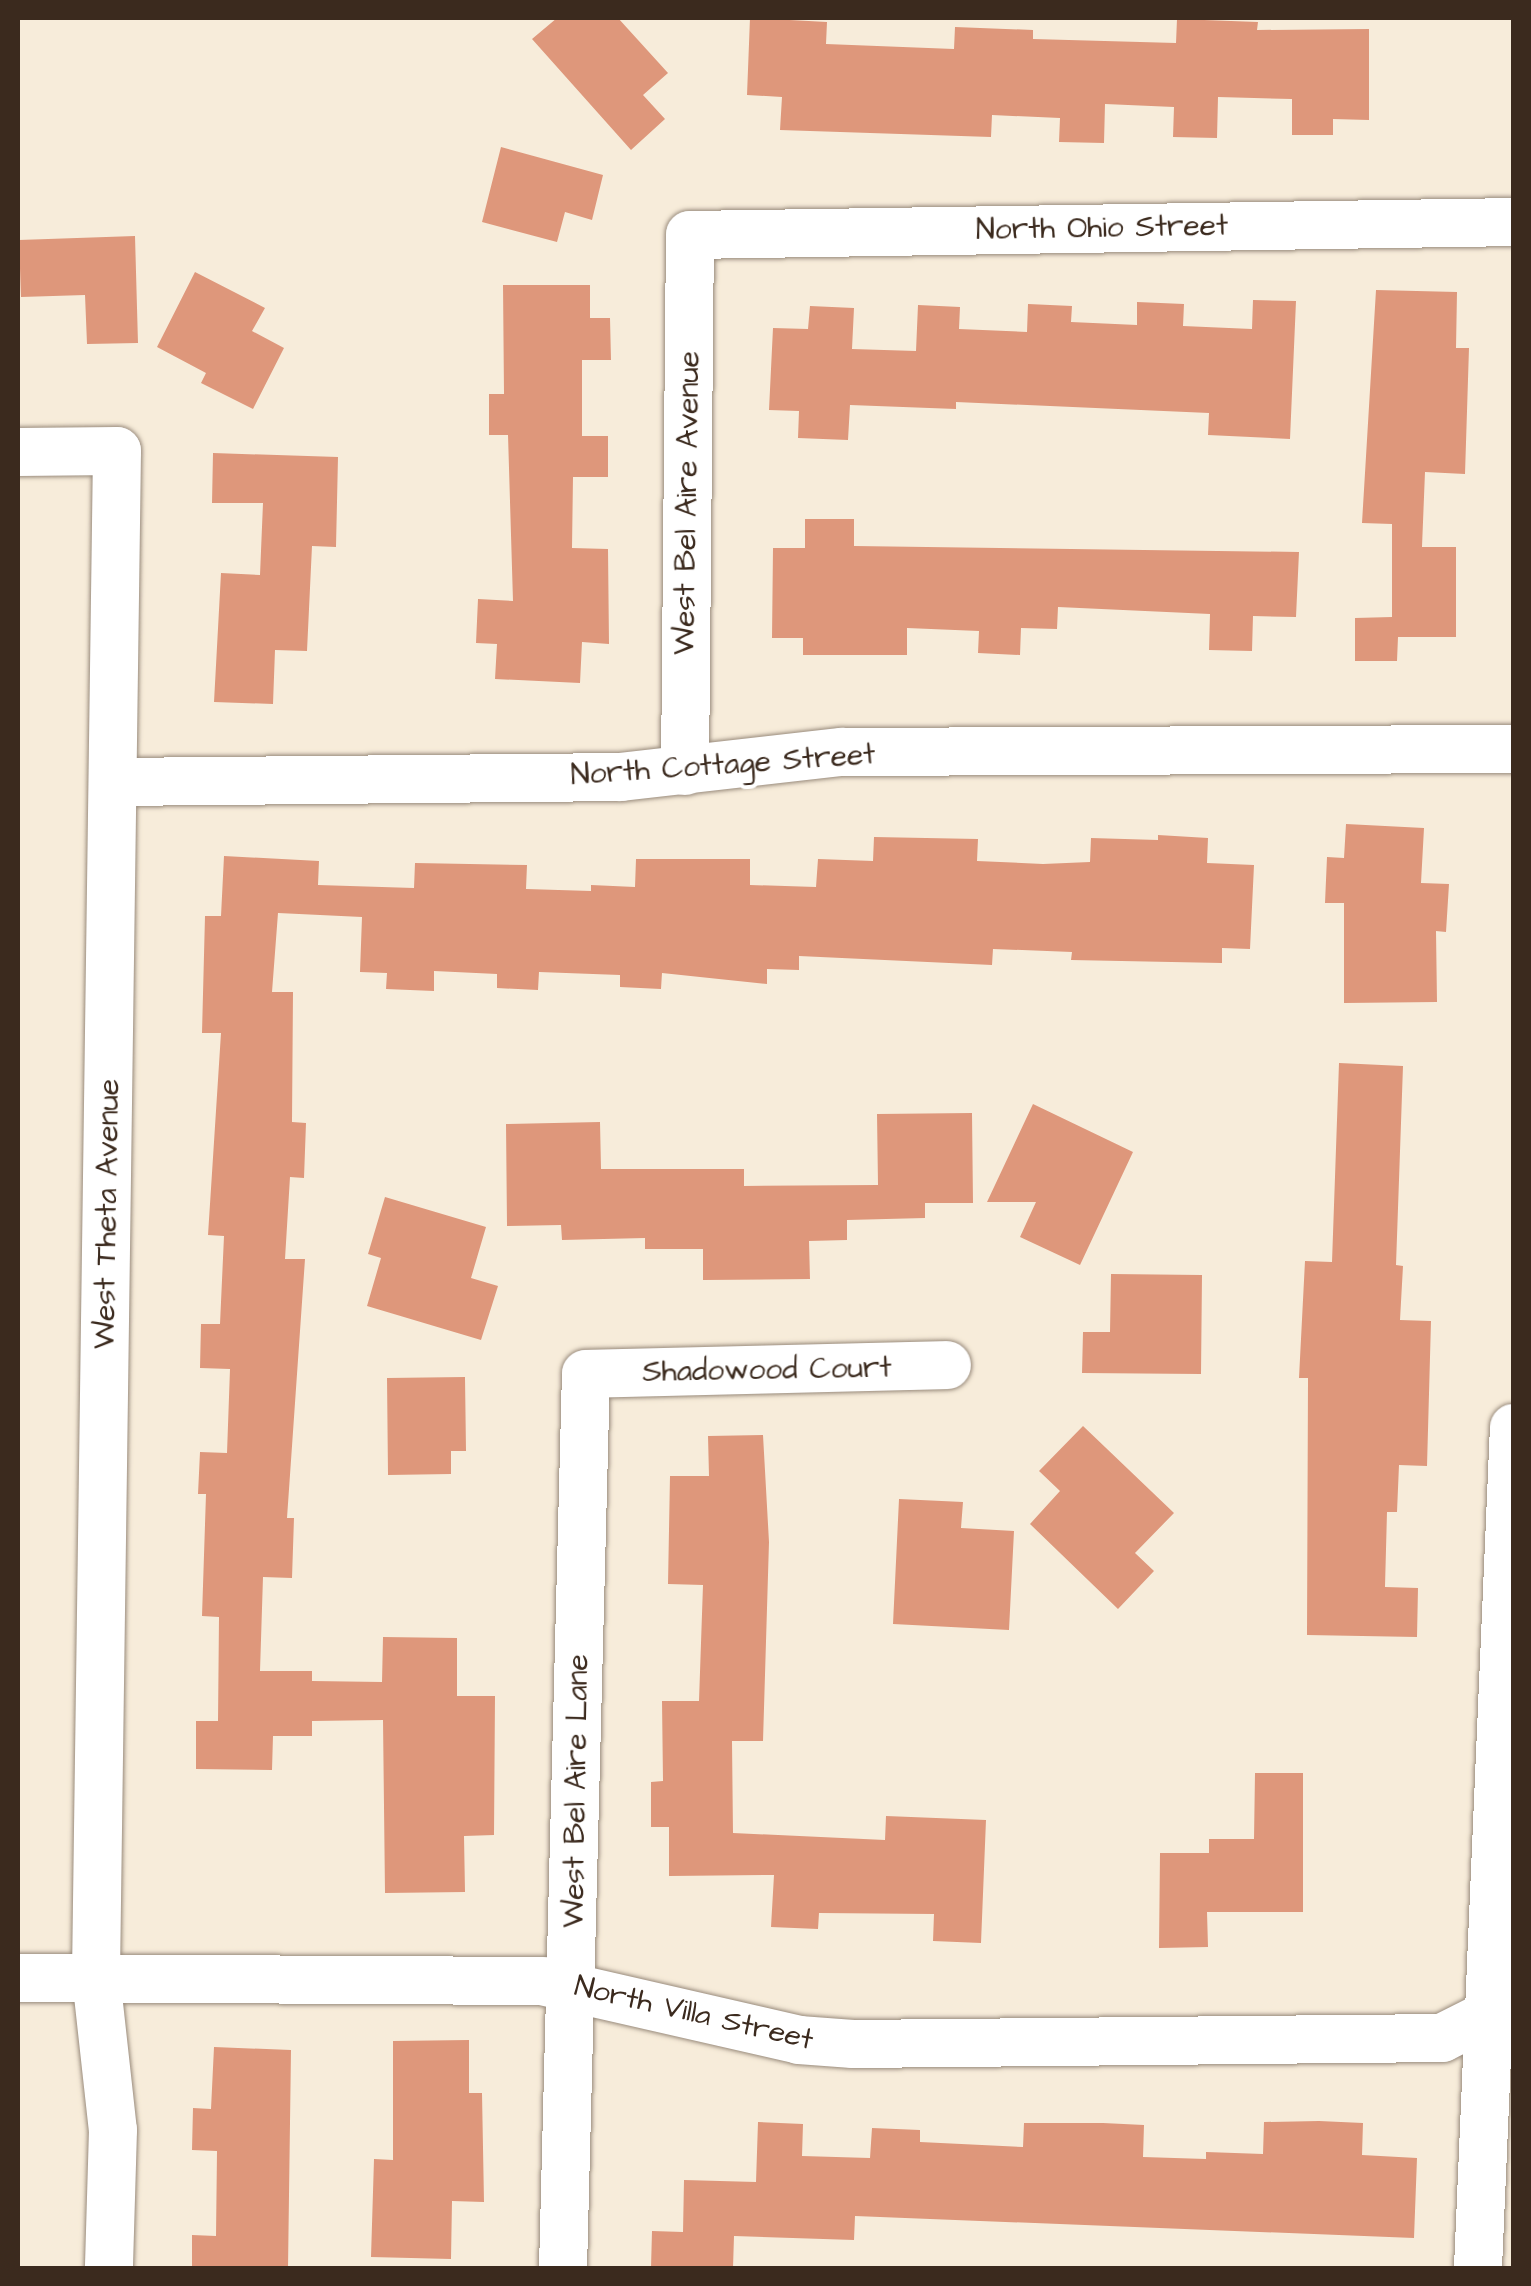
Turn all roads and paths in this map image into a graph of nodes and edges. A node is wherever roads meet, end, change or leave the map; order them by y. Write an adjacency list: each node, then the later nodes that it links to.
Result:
1 (1514, 222): 2 (street, North Ohio Street)
2 (690, 234): 5 (street, West Bel Aire Avenue)
3 (18, 452): 6 (street, West Theta Avenue)
4 (1514, 749): 5 (street, North Cottage Street)
5 (684, 770): 6 (street, North Cottage Street)
6 (113, 782): 11 (street, West Theta Avenue)
7 (947, 1366): 8 (street, Shadowood Court)
8 (586, 1374): 13 (street, West Bel Aire Lane)
9 (1514, 1428): 10 (street)
10 (1510, 1590): 14 (street)
11 (96, 1977): 12 (street, North Villa Street); 13 (street, North Villa Street); 16 (street, West Theta Avenue)
12 (18, 1978)
13 (571, 1984): 14 (street, North Villa Street); 17 (street, West Bel Aire Lane)
14 (1500, 2016): 15 (street)
15 (1497, 2205): 18 (street)
16 (109, 2268)
17 (564, 2268)
18 (1478, 2268)

